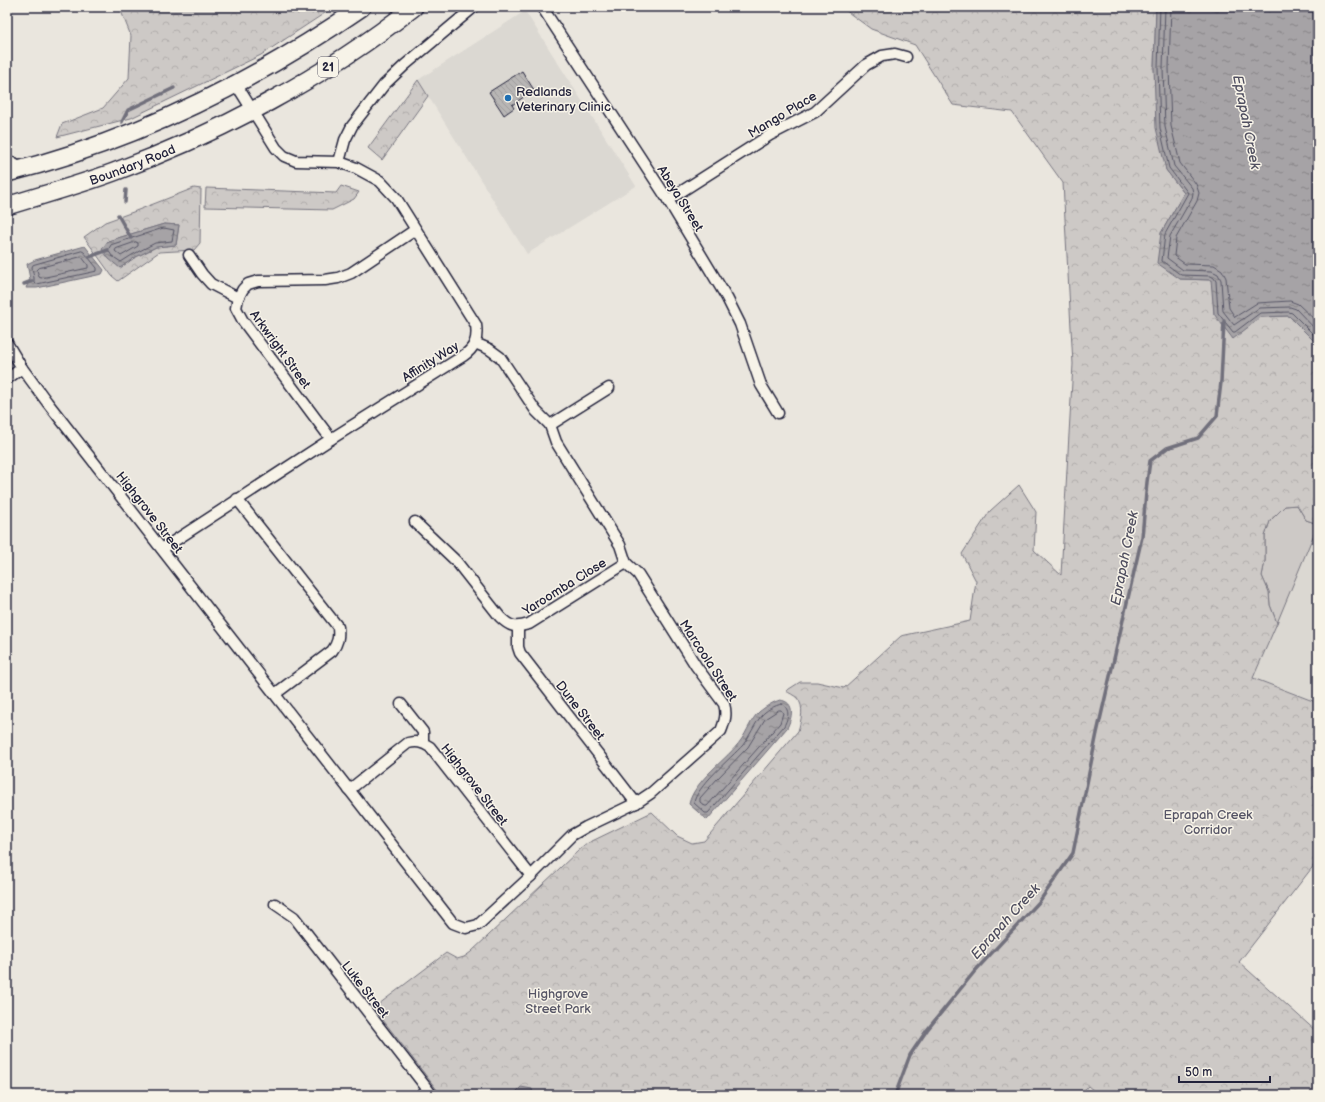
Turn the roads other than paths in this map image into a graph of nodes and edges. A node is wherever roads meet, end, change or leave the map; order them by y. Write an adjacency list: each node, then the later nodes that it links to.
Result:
1 (362, 7): 6 (highway, 21)
2 (414, 7): 7 (highway, Boundary Road / 21)
3 (474, 7): 9 (street)
4 (542, 7): 12 (street, Abeya Street)
5 (906, 57): 12 (street, Mango Place)
6 (236, 84): 7 (street); 10 (highway, 21)
7 (253, 110): 9 (street, Affinity Way); 13 (highway, Boundary Road / 21)
8 (7, 160): 10 (street)
9 (339, 162): 14 (street, Affinity Way)
10 (24, 169): 11 (highway, 21)
11 (7, 174)
12 (668, 200): 22 (street, Abeya Street)
13 (7, 206)
14 (415, 230): 16 (street); 18 (street, Affinity Way)
15 (189, 255): 16 (street)
16 (238, 298): 24 (street, Arkwright Street)
17 (7, 343): 19 (street, Highgrove Street)
18 (474, 343): 23 (street, Marcoola Street); 24 (street, Affinity Way)
19 (22, 368): 20 (street); 27 (street, Highgrove Street)
20 (7, 379)
21 (609, 388): 23 (street)
22 (778, 413)
23 (550, 425): 28 (street, Marcoola Street)
24 (331, 439): 25 (street, Affinity Way)
25 (237, 499): 27 (street, Affinity Way); 30 (street)
26 (416, 522): 29 (street, Yaroomba Close)
27 (162, 549): 30 (street, Highgrove Street)
28 (626, 562): 29 (street, Yaroomba Close); 34 (street, Marcoola Street)
29 (518, 627): 34 (street, Dune Street)
30 (275, 694): 33 (street, Highgrove Street)
31 (401, 704): 32 (street)
32 (423, 742): 33 (street, Highgrove Street); 35 (street, Highgrove Street)
33 (349, 790): 37 (street, Highgrove Street)
34 (636, 803): 35 (street, Marcoola Street)
35 (531, 876): 37 (street, Marcoola Street)
36 (275, 904): 38 (street, Luke Street)
37 (466, 928)
38 (432, 1095)

